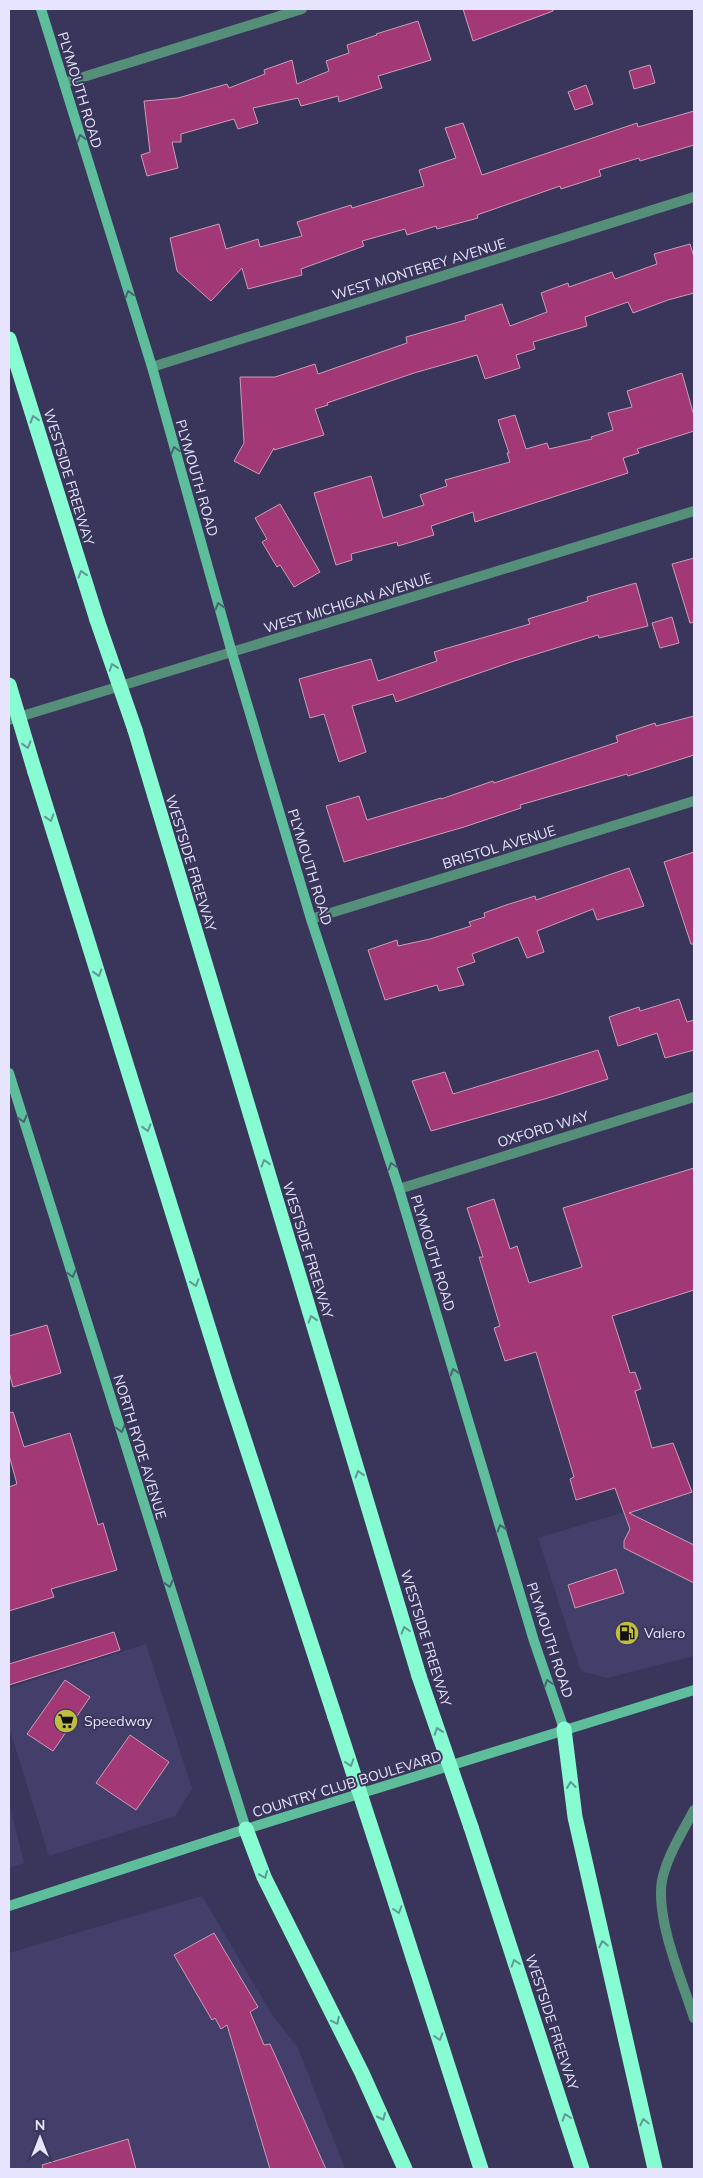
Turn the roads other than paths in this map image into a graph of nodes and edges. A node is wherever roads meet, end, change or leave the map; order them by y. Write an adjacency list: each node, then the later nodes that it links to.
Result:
1 (41, 9): 3 (street, PLYMOUTH ROAD)
2 (302, 9): 3 (street)
3 (64, 83): 6 (street, PLYMOUTH ROAD, one-way to 3)
4 (694, 197): 6 (street, WEST MONTEREY AVENUE)
5 (9, 339): 24 (highway, WESTSIDE FREEWAY, one-way to 5, bridge)
6 (152, 367): 8 (street, PLYMOUTH ROAD, one-way to 6)
7 (694, 511): 8 (street, WEST MICHIGAN AVENUE)
8 (232, 653): 10 (street, WEST MICHIGAN AVENUE); 12 (street, PLYMOUTH ROAD)
9 (9, 685): 23 (highway, one-way to 23, bridge)
10 (9, 720)
11 (694, 801): 12 (street, BRISTOL AVENUE)
12 (312, 919): 15 (street, PLYMOUTH ROAD, one-way to 12)
13 (9, 1073): 19 (street, NORTH RYDE AVENUE, one-way to 19)
14 (694, 1096): 15 (street, OXFORD WAY)
15 (399, 1189): 17 (street, PLYMOUTH ROAD, one-way to 15)
16 (694, 1690): 17 (street, COUNTRY CLUB BOULEVARD)
17 (564, 1729): 19 (street, COUNTRY CLUB BOULEVARD); 25 (highway, one-way to 17)
18 (694, 1810): 21 (street)
19 (246, 1829): 20 (street, COUNTRY CLUB BOULEVARD); 22 (highway, one-way to 22)
20 (9, 1906)
21 (694, 2018)
22 (406, 2169)
23 (481, 2169)
24 (582, 2169)
25 (655, 2169)

